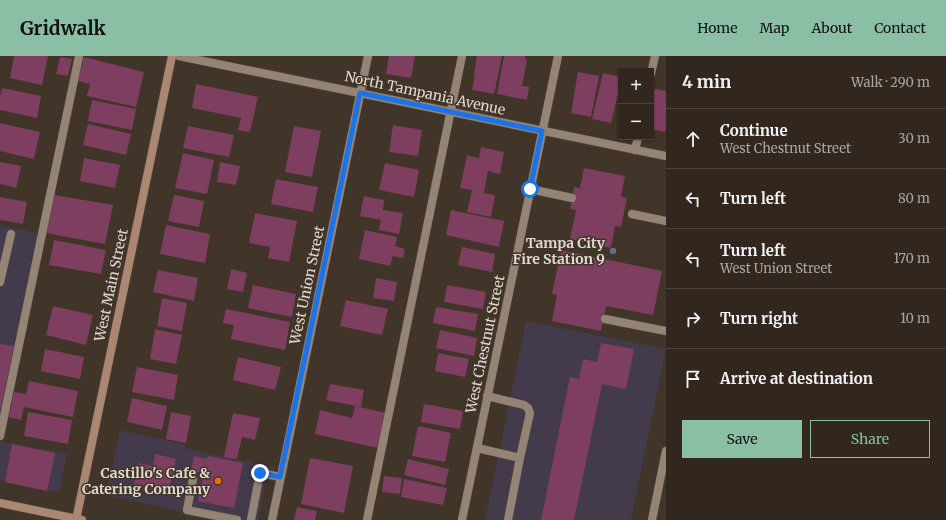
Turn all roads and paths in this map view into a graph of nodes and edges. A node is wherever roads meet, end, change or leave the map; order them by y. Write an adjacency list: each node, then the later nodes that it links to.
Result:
1 (79, 56): 24 (street)
2 (172, 56): 32 (street, West Main Street)
3 (179, 56): 9 (street, North Tampania Avenue)
4 (368, 56): 9 (street, West Union Street)
5 (462, 56): 10 (street)
6 (558, 56): 11 (street, West Chestnut Street)
7 (655, 56): 8 (street)
8 (652, 68)
9 (360, 93): 10 (street, North Tampania Avenue); 28 (street, West Union Street)
10 (451, 112): 11 (street, North Tampania Avenue); 36 (street)
11 (542, 131): 13 (street, North Tampania Avenue); 15 (street, West Chestnut Street)
12 (637, 140): 13 (street)
13 (635, 150): 14 (street, North Tampania Avenue)
14 (666, 156)
15 (530, 189): 16 (street); 23 (street, West Chestnut Street)
16 (572, 198)
17 (632, 214): 18 (street)
18 (666, 221)
19 (11, 234): 20 (street)
20 (0, 282)
21 (605, 319): 22 (street)
22 (666, 331)
23 (487, 396): 25 (street, West Chestnut Street); 27 (street)
24 (0, 436)
25 (477, 448): 27 (street); 37 (street, West Chestnut Street)
26 (666, 451): 39 (street)
27 (520, 458): 38 (street)
28 (280, 477): 34 (street); 35 (street, West Union Street)
29 (193, 479): 31 (street)
30 (0, 503): 32 (street)
31 (197, 516): 33 (street)
32 (78, 520)
33 (237, 520)
34 (251, 520)
35 (272, 520)
36 (367, 520)
37 (462, 520)
38 (508, 520)
39 (652, 520)

